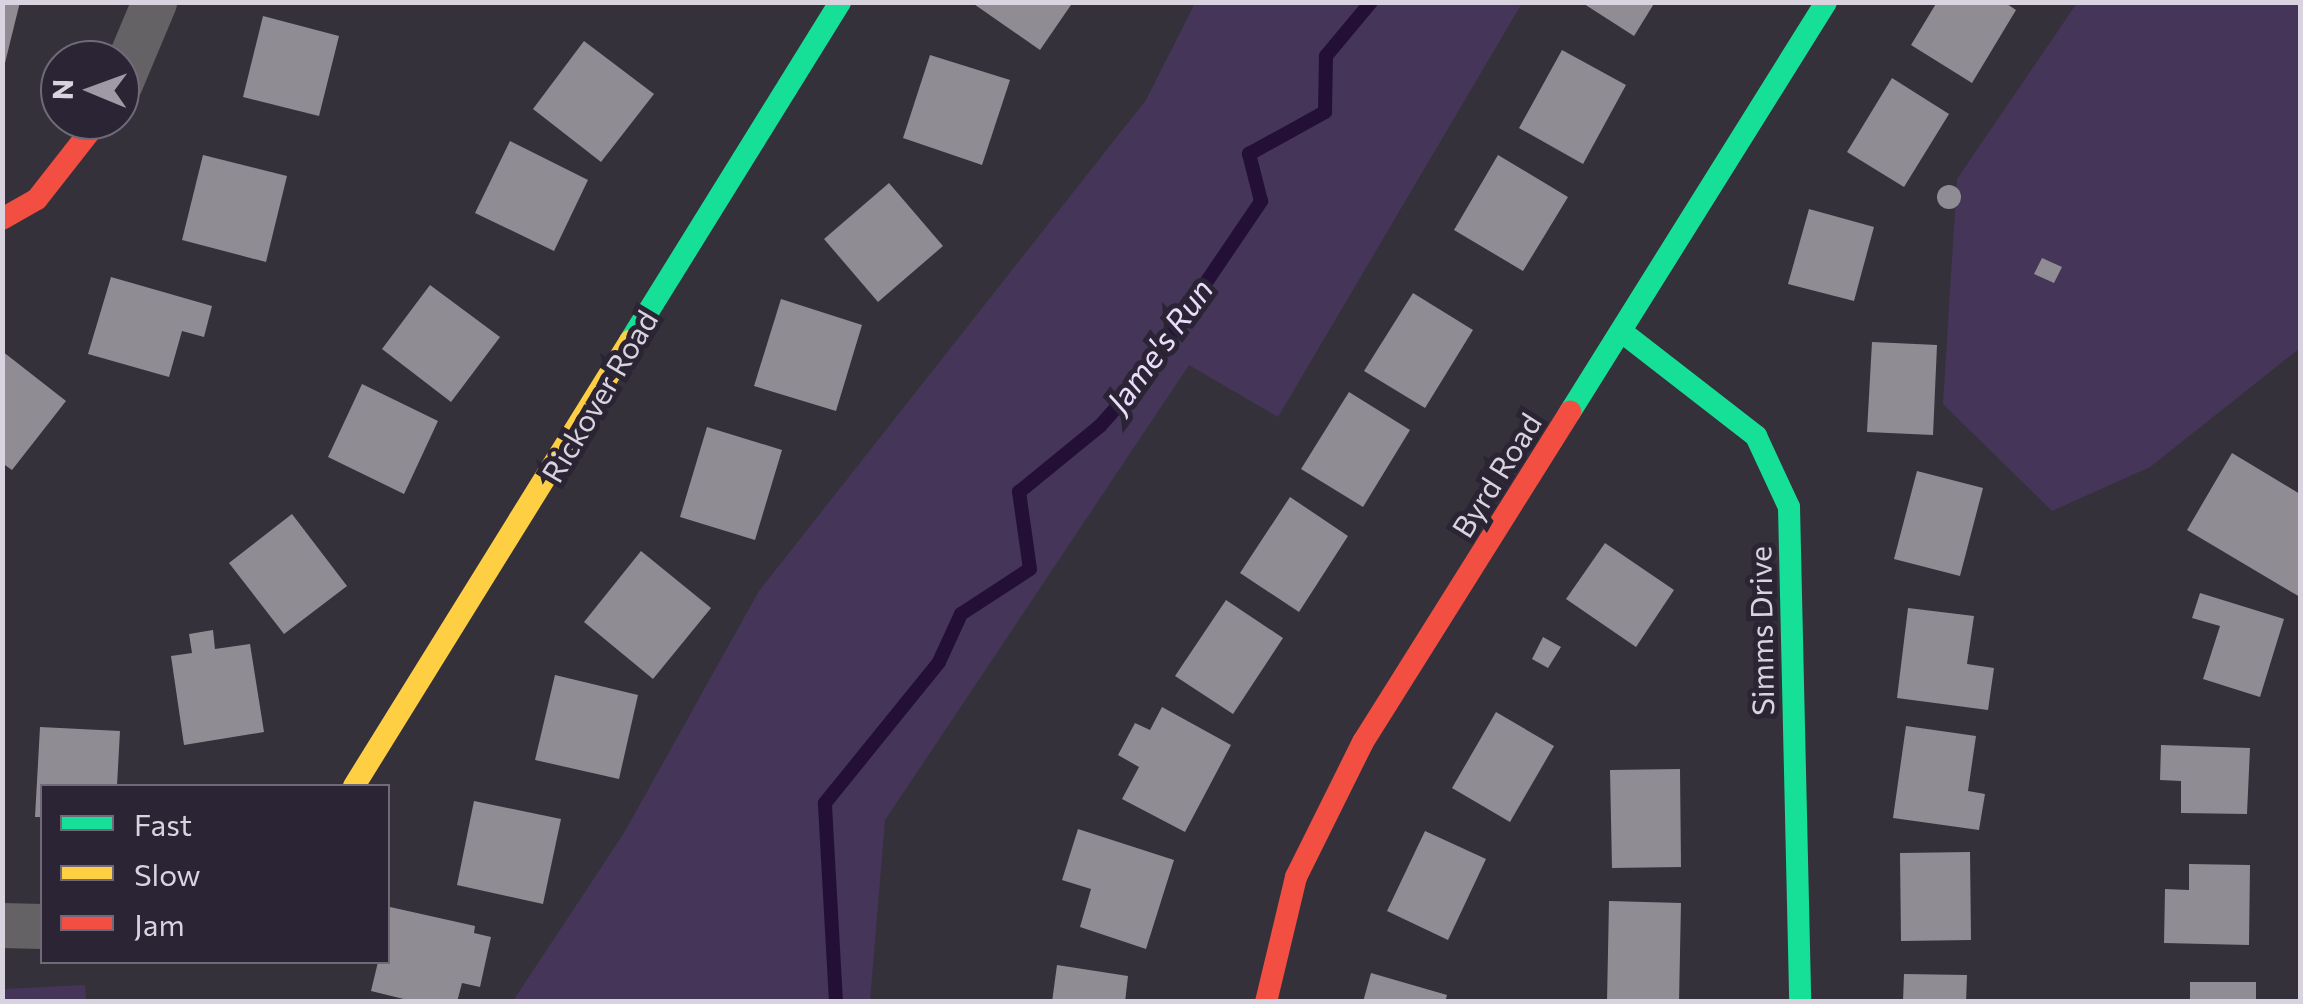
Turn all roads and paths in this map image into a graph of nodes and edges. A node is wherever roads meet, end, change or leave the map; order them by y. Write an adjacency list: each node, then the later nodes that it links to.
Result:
1 (154, 2): 4 (street)
2 (840, 2): 8 (street, Rickover Road)
3 (1826, 2): 7 (street, Byrd Road)
4 (138, 40)
5 (83, 140): 6 (street)
6 (2, 219)
7 (1622, 332): 11 (street, Byrd Road); 12 (street, Simms Drive)
8 (355, 784)
9 (2, 926): 10 (street)
10 (40, 926)
11 (1266, 1002)
12 (1800, 1002)

